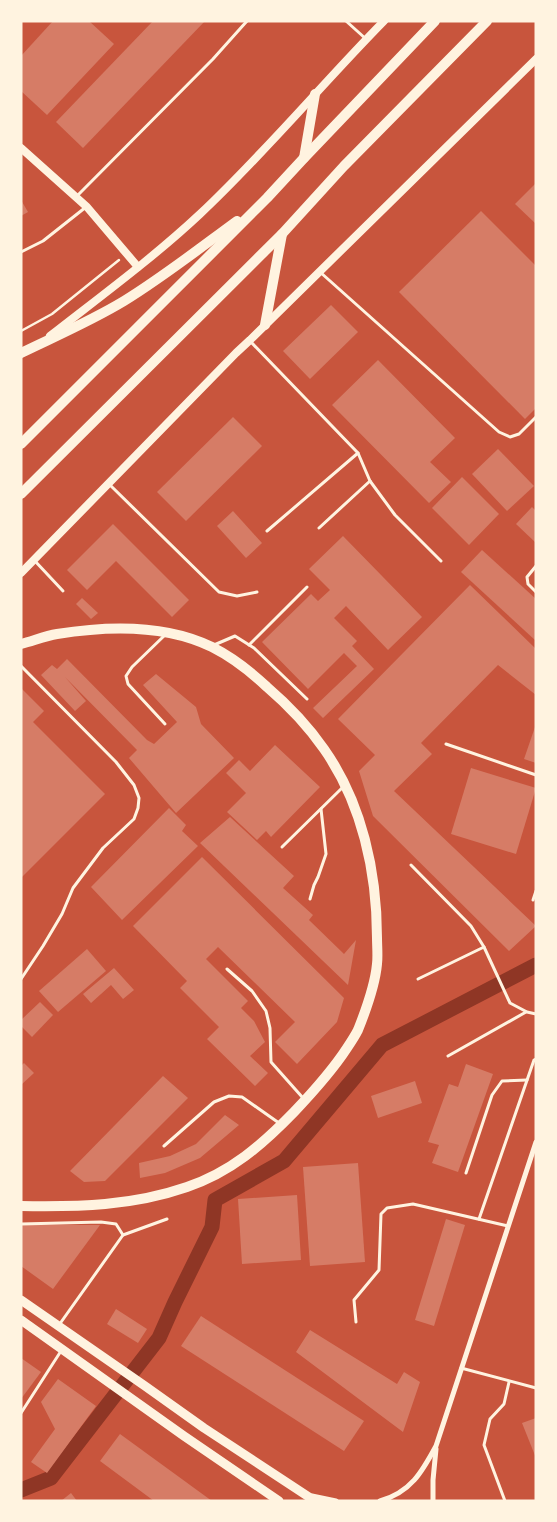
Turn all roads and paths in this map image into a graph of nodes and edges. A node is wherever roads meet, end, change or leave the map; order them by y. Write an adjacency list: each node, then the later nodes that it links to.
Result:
1 (247, 21): 11 (lane)
2 (346, 21): 6 (lane)
3 (435, 21): 10 (main road)
4 (487, 21): 14 (main road)
5 (380, 23): 6 (street)
6 (367, 39): 8 (street)
7 (536, 59): 18 (street)
8 (315, 94): 10 (main road); 17 (street)
9 (21, 148): 11 (street)
10 (304, 158): 12 (main road)
11 (76, 197): 13 (street)
12 (267, 198): 22 (main road); 25 (main road)
13 (87, 207): 15 (lane); 16 (street)
14 (282, 234): 19 (main road); 29 (main road)
15 (21, 252)
16 (126, 254): 17 (street); 20 (path)
17 (138, 267): 22 (street)
18 (319, 272): 19 (street); 24 (lane)
19 (265, 325): 21 (street)
20 (21, 331)
21 (250, 340): 26 (lane); 28 (street)
22 (42, 343): 23 (main road)
23 (21, 353)
24 (536, 417)
25 (21, 444)
26 (358, 453): 27 (lane); 31 (lane)
27 (370, 481): 30 (lane); 33 (lane)
28 (108, 483): 32 (street); 38 (lane)
29 (21, 494)
30 (318, 528)
31 (267, 531)
32 (34, 560): 35 (street); 37 (lane)
33 (441, 561)
34 (536, 566): 39 (lane)
35 (21, 573)
36 (307, 587): 42 (lane)
37 (63, 591)
38 (257, 592)
39 (536, 592)
40 (166, 633): 41 (main road); 43 (main road); 46 (lane)
41 (21, 644)
42 (249, 645): 43 (lane); 45 (lane)
43 (212, 646): 49 (main road)
44 (21, 666): 58 (lane)
45 (308, 699)
46 (165, 724)
47 (446, 744): 48 (lane)
48 (536, 775)
49 (345, 785): 50 (lane); 65 (main road)
50 (321, 809): 51 (lane); 54 (lane)
51 (282, 847)
52 (411, 865): 56 (lane)
53 (536, 891): 55 (lane)
54 (310, 899)
55 (533, 900)
56 (484, 947): 59 (lane); 60 (lane)
57 (227, 969): 65 (lane)
58 (21, 979)
59 (418, 979)
60 (527, 1012): 61 (lane); 62 (lane)
61 (536, 1014)
62 (448, 1056)
63 (536, 1059): 64 (lane)
64 (527, 1080): 69 (lane); 72 (lane)
65 (305, 1100): 66 (main road)
66 (282, 1125): 68 (lane); 70 (main road)
67 (536, 1142): 74 (street)
68 (164, 1146)
69 (466, 1173)
70 (21, 1206)
71 (166, 1219): 75 (lane)
72 (479, 1220): 74 (lane); 78 (lane)
73 (21, 1224): 75 (lane)
74 (508, 1226): 81 (street)
75 (123, 1235): 79 (lane)
76 (21, 1300): 79 (main road)
77 (21, 1320): 80 (main road)
78 (356, 1322)
79 (58, 1326): 86 (main road)
80 (62, 1350): 84 (lane); 87 (main road)
81 (461, 1368): 82 (lane); 85 (street)
82 (509, 1382): 83 (lane); 91 (lane)
83 (536, 1388)
84 (21, 1413)
85 (436, 1446): 89 (street); 90 (street)
86 (311, 1498): 88 (street)
87 (279, 1501)
88 (336, 1501)
89 (380, 1501)
90 (433, 1501)
91 (505, 1501)

